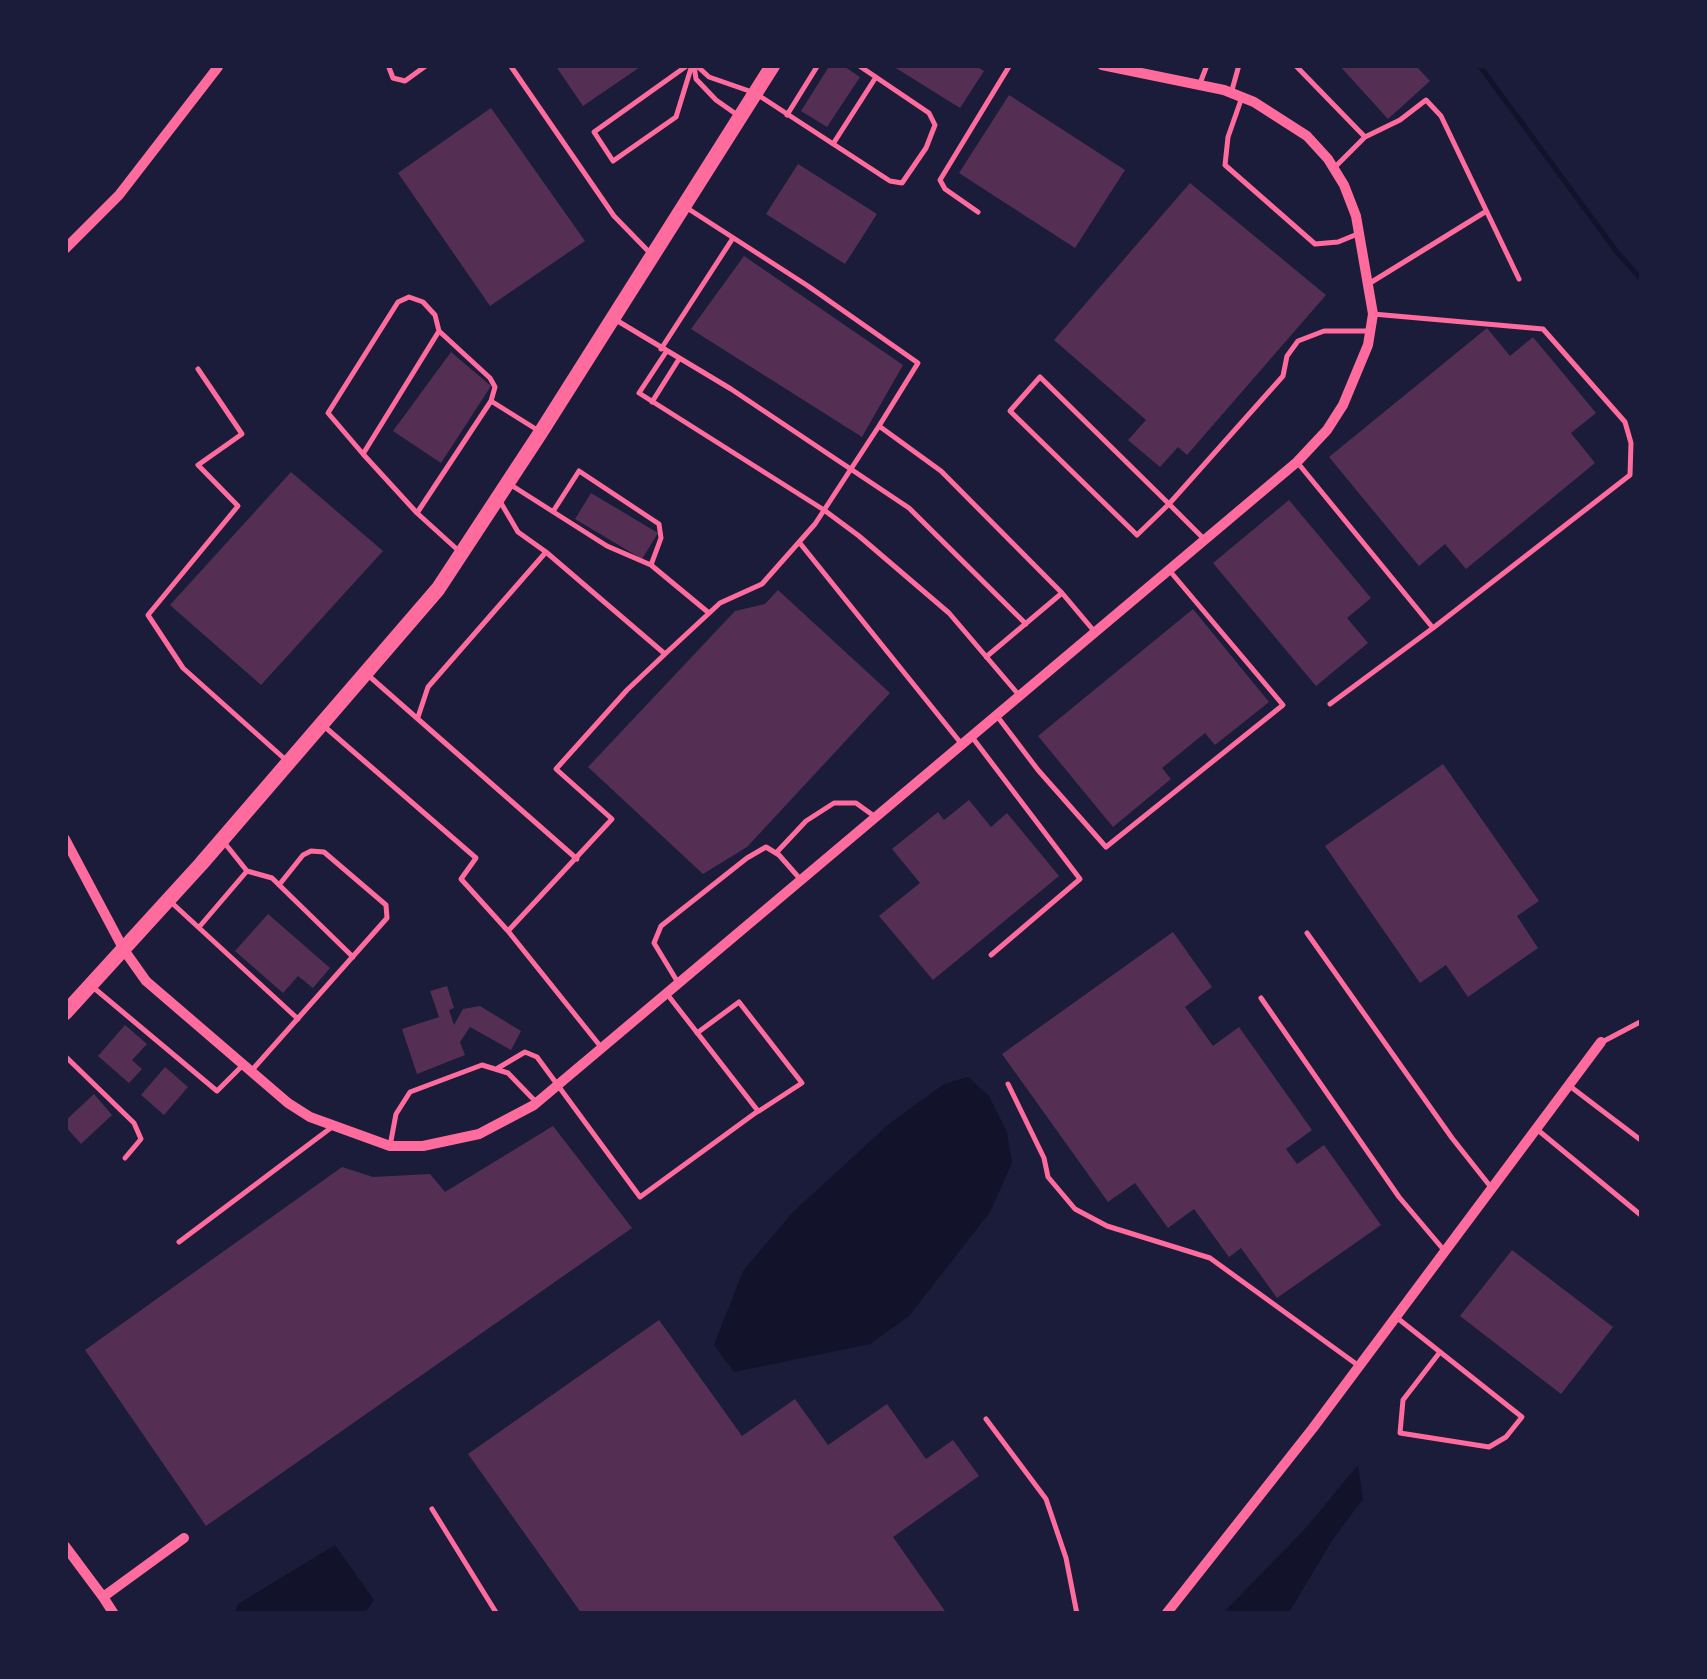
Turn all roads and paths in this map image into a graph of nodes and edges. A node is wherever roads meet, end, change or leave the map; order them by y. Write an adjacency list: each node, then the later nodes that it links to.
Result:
1 (388, 65): 2 (lane)
2 (426, 65)
3 (510, 65): 29 (lane)
4 (693, 65): 4 (lane); 16 (lane); 19 (lane)
5 (773, 65): 16 (main road)
6 (818, 65): 18 (lane)
7 (858, 65): 14 (lane)
8 (1010, 65): 24 (lane)
9 (1102, 65): 15 (street)
10 (1207, 65): 15 (lane)
11 (1240, 65): 17 (lane)
12 (1295, 65): 20 (lane)
13 (218, 67): 28 (street)
14 (876, 77): 21 (lane); 21 (lane)
15 (1199, 86): 17 (street)
16 (756, 93): 18 (lane); 19 (main road)
17 (1237, 95): 22 (street); 26 (lane)
18 (787, 115): 21 (lane)
19 (738, 121): 23 (main road)
20 (1364, 137): 22 (lane); 25 (lane)
21 (833, 144)
22 (1334, 168): 26 (street)
23 (684, 206): 27 (lane); 29 (main road)
24 (978, 212)
25 (1484, 212): 30 (lane); 31 (lane)
26 (1360, 233): 31 (street)
27 (733, 238): 36 (lane); 41 (lane)
28 (65, 249)
29 (653, 256): 33 (main road)
30 (1519, 279)
31 (1370, 283): 32 (street)
32 (1372, 314): 35 (street); 61 (lane)
33 (614, 318): 36 (lane); 42 (main road)
34 (439, 331): 39 (lane); 43 (lane); 43 (lane)
35 (1370, 332): 44 (street); 48 (lane)
36 (664, 350): 37 (lane); 40 (lane)
37 (679, 359): 40 (lane); 45 (lane)
38 (198, 369): 73 (lane)
39 (491, 401): 42 (lane); 51 (lane)
40 (652, 402): 49 (lane)
41 (879, 426): 45 (lane); 58 (lane)
42 (542, 432): 46 (main road)
43 (362, 454): 51 (lane)
44 (1297, 462): 52 (street); 61 (lane)
45 (851, 469): 49 (lane); 60 (lane)
46 (509, 484): 47 (main road); 50 (lane)
47 (499, 498): 54 (lane); 55 (main road)
48 (1169, 504): 48 (lane); 52 (lane)
49 (824, 510): 53 (lane); 64 (lane)
50 (554, 511): 56 (lane); 56 (lane)
51 (417, 514): 55 (lane)
52 (1205, 540): 57 (street)
53 (799, 542): 59 (lane); 72 (lane)
54 (546, 552): 63 (lane); 69 (lane)
55 (462, 554): 65 (main road)
56 (650, 565): 59 (lane)
57 (1170, 570): 62 (street); 68 (lane)
58 (1062, 593): 60 (lane); 62 (lane)
59 (709, 613): 63 (lane)
60 (1026, 624): 64 (lane)
61 (1434, 628): 67 (lane)
62 (1095, 633): 66 (street)
63 (665, 654): 78 (lane)
64 (986, 657): 66 (lane)
65 (367, 674): 69 (lane); 70 (main road)
66 (1020, 696): 68 (street)
67 (1330, 704)
68 (997, 716): 71 (street)
69 (418, 717): 78 (lane)
70 (323, 724): 73 (main road); 84 (lane)
71 (972, 737): 72 (street); 87 (lane)
72 (962, 745): 74 (street)
73 (289, 763): 76 (main road)
74 (876, 817): 77 (lane); 80 (street)
75 (65, 838): 86 (street)
76 (222, 840): 79 (lane); 82 (main road)
77 (776, 853): 80 (lane); 89 (lane)
78 (577, 859): 84 (lane)
79 (247, 871): 81 (lane); 83 (lane)
80 (802, 880): 89 (street)
81 (280, 885): 88 (lane); 88 (lane)
82 (168, 901): 83 (lane); 86 (main road)
83 (200, 926): 94 (lane)
84 (508, 930): 98 (lane)
85 (1306, 933): 112 (lane)
86 (124, 950): 90 (main road); 100 (street)
87 (990, 956)
88 (353, 957): 94 (lane)
89 (679, 984): 91 (street)
90 (91, 986): 93 (main road); 100 (lane)
91 (667, 994): 96 (lane); 98 (street)
92 (1261, 998): 115 (lane)
93 (65, 1012)
94 (298, 1019): 100 (lane)
95 (1642, 1020): 97 (lane)
96 (698, 1033): 106 (lane); 106 (lane)
97 (1601, 1042): 104 (street)
98 (602, 1048): 103 (street)
99 (65, 1056): 111 (lane)
100 (247, 1068): 107 (street)
101 (498, 1068): 103 (lane); 105 (lane); 110 (lane)
102 (1008, 1084): 118 (lane)
103 (558, 1085): 105 (street); 106 (lane)
104 (1569, 1085): 108 (street); 109 (lane)
105 (536, 1103): 110 (street)
106 (758, 1111)
107 (332, 1127): 110 (street); 114 (lane)
108 (1536, 1129): 112 (street); 113 (lane)
109 (1642, 1141)
110 (390, 1146)
111 (125, 1158)
112 (1492, 1188): 115 (street)
113 (1642, 1216)
114 (179, 1242)
115 (1446, 1251): 116 (street)
116 (1396, 1317): 117 (lane); 118 (street)
117 (1440, 1352): 117 (lane)
118 (1359, 1366): 127 (street)
119 (986, 1420): 126 (lane)
120 (432, 1508): 125 (lane)
121 (184, 1538): 123 (street)
122 (65, 1546): 123 (street)
123 (103, 1597): 124 (street)
124 (114, 1614)
125 (497, 1614)
126 (1077, 1614)
127 (1166, 1614)

